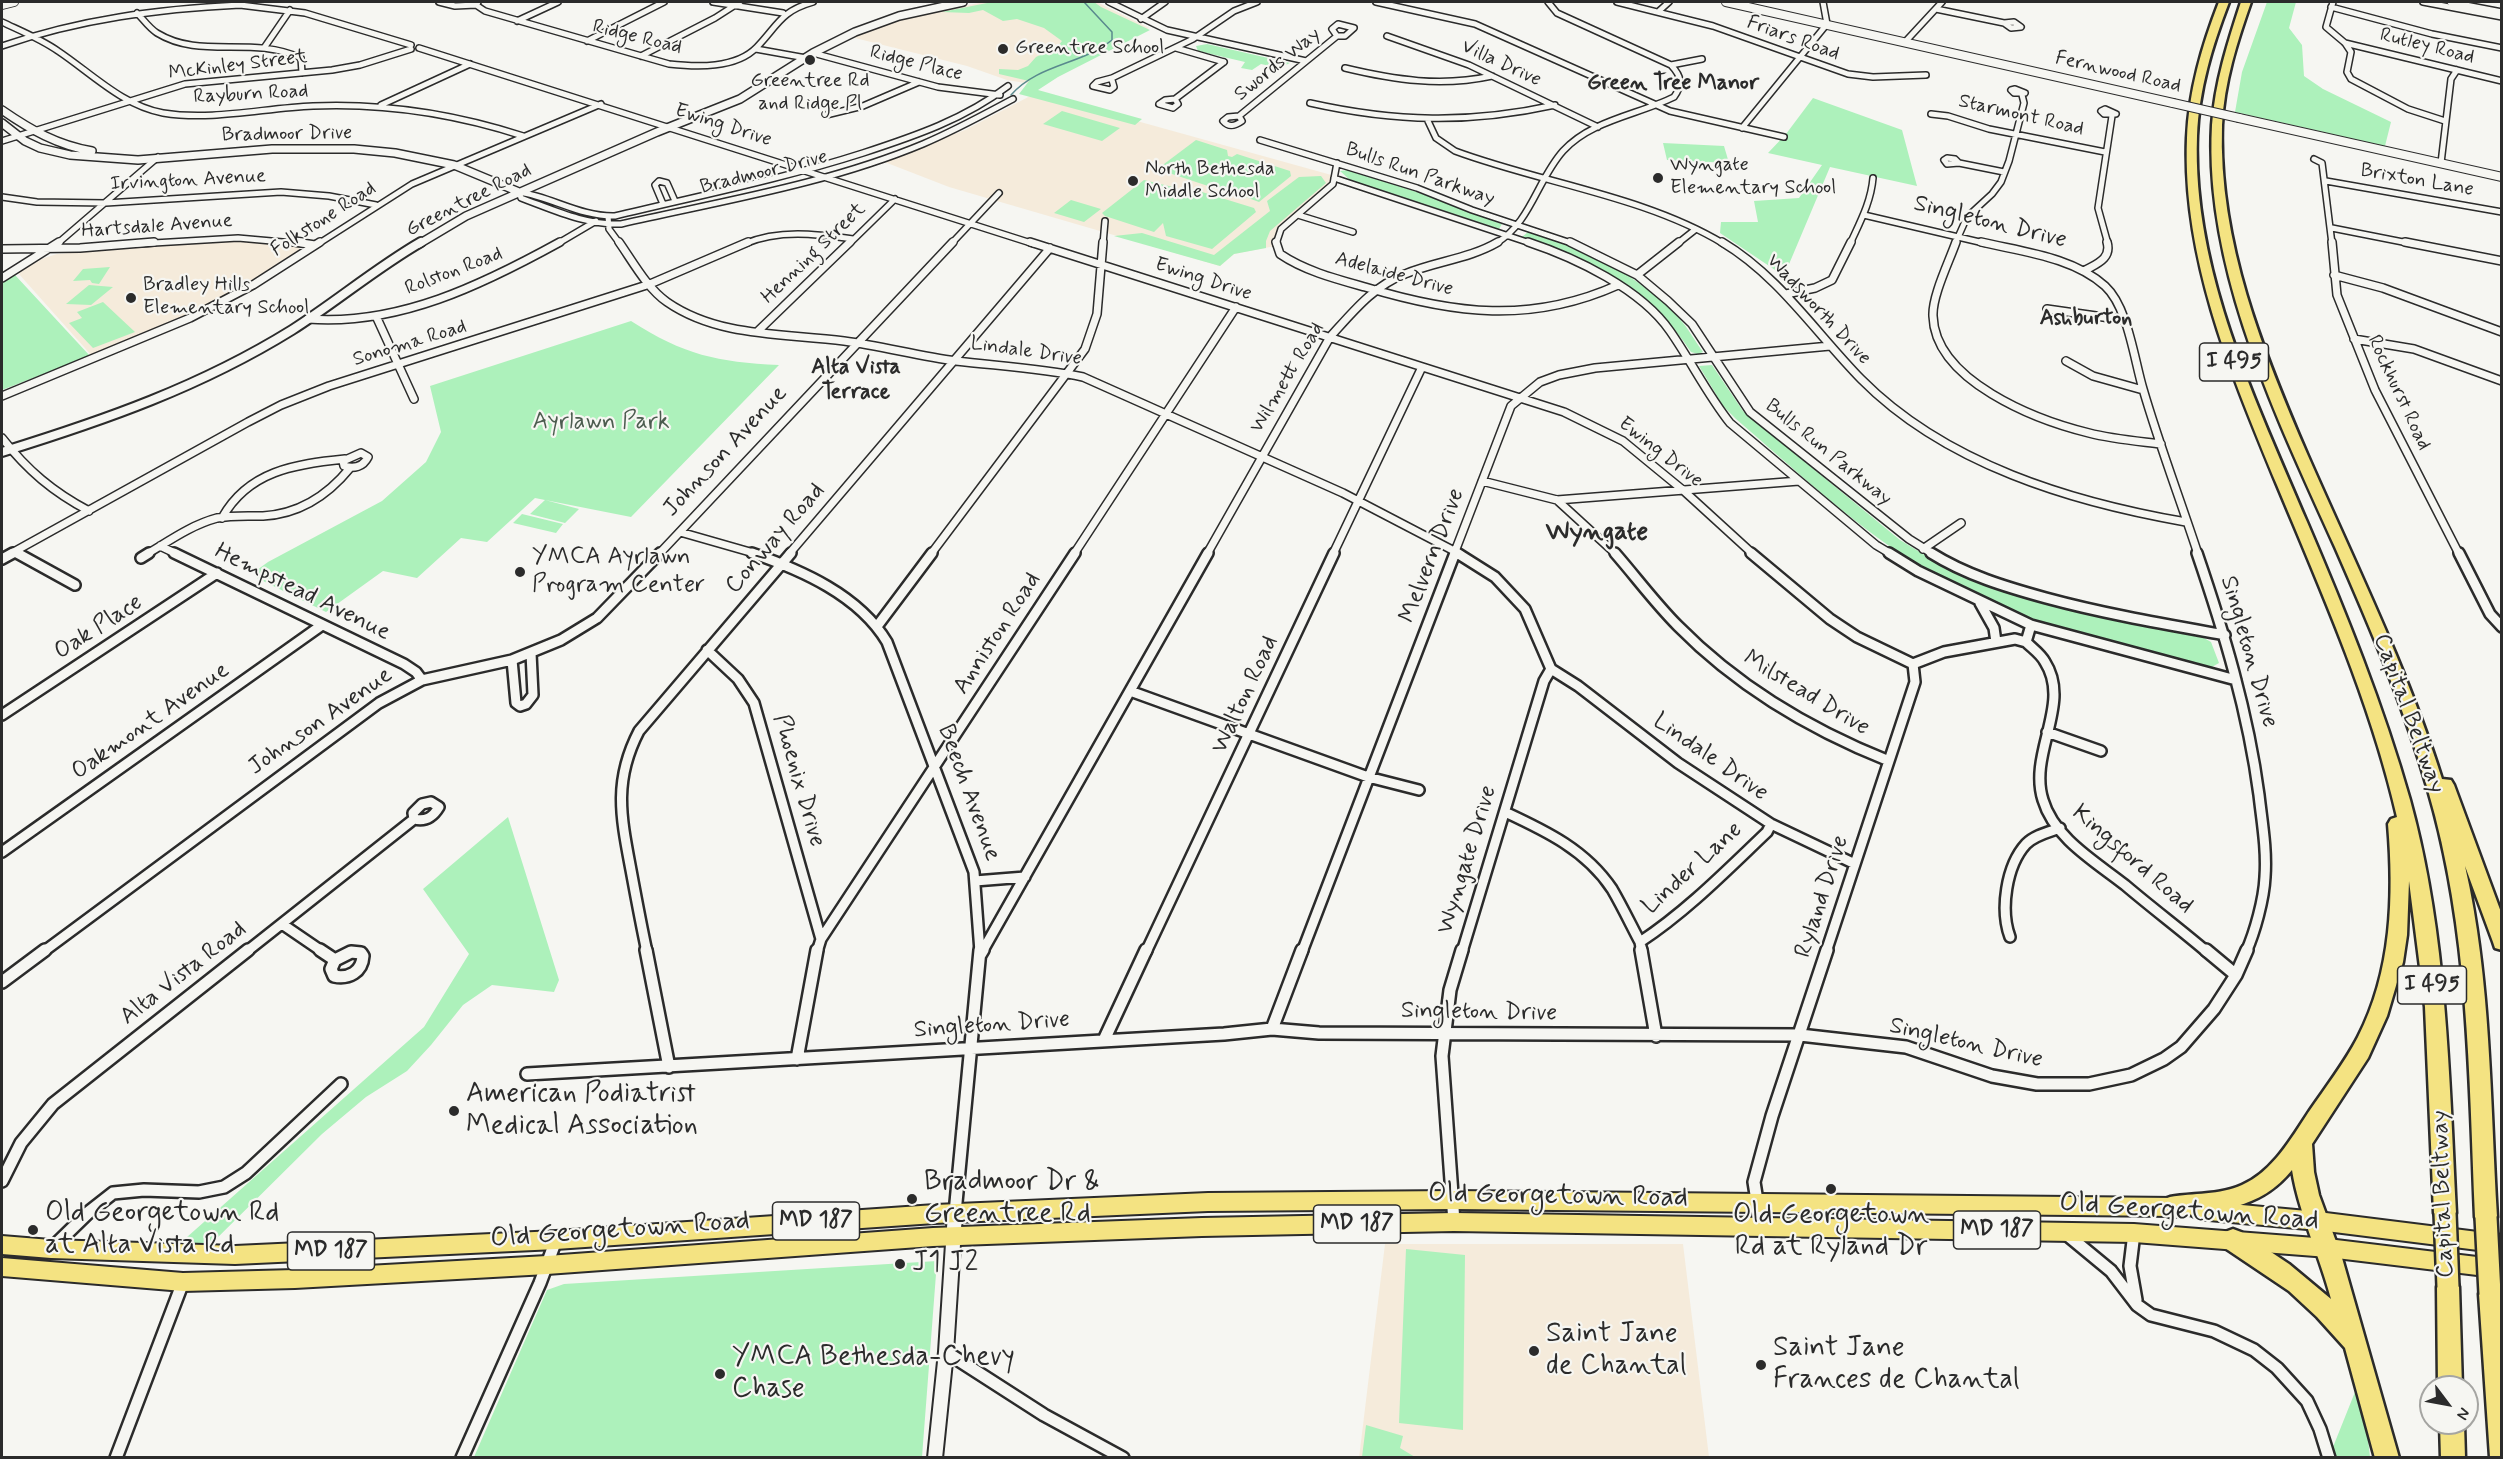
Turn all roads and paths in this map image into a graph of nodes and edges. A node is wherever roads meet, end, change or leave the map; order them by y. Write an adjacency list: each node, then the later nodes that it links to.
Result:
1 (14, 2): 28 (main road)
2 (439, 2): 24 (street)
3 (558, 2): 37 (street)
4 (664, 2): 45 (street)
5 (713, 2): 25 (street)
6 (813, 2): 34 (street)
7 (963, 2): 54 (street, Greentree Road)
8 (1109, 2): 36 (street)
9 (1165, 2): 36 (street)
10 (1247, 2): 11 (street); 44 (street)
11 (1257, 2)
12 (1376, 2): 79 (street)
13 (1548, 2): 61 (street)
14 (1617, 2): 31 (street, Friars Road)
15 (1669, 2): 31 (street)
16 (1726, 2): 40 (main road, Fernwood Road)
17 (1823, 2): 40 (street)
18 (1942, 2): 29 (street)
19 (2224, 2): 225 (highway, Capital Beltway / I 495)
20 (2246, 2): 214 (highway, Capital Beltway / I 495)
21 (2423, 2): 27 (street)
22 (2450, 2): 32 (street)
23 (238, 3): 30 (street); 33 (street)
24 (477, 3): 37 (street, Ridge Road)
25 (738, 3): 34 (street); 55 (street)
26 (2332, 4): 47 (street); 52 (street)
27 (2443, 4): 35 (street)
28 (2, 5)
29 (1936, 9): 39 (street); 46 (street)
30 (290, 10): 49 (street); 50 (street)
31 (1659, 10): 57 (street, Friars Road)
32 (2502, 12)
33 (137, 13): 41 (street); 50 (street)
34 (783, 13): 53 (street)
35 (2502, 17)
36 (1142, 19): 44 (street)
37 (517, 21): 45 (street, Ridge Road)
38 (2, 22): 41 (street, Rayburn Road)
39 (2004, 23)
40 (1827, 24): 46 (main road, Fernwood Road); 57 (street)
41 (32, 36): 48 (street); 75 (street, Rayburn Road)
42 (1337, 36): 59 (street, Swords Way)
43 (1388, 36): 66 (street, Villa Drive)
44 (1195, 37): 51 (street); 59 (street)
45 (586, 41): 55 (street, Ridge Road)
46 (1905, 42): 105 (main road, Fernwood Road, bridge)
47 (2345, 43): 63 (street, Rutley Road); 86 (street)
48 (2, 46)
49 (411, 47): 60 (street, Ewing Drive); 64 (street, McKinley Street)
50 (264, 48): 64 (street)
51 (1176, 48): 67 (street); 74 (street)
52 (2502, 48)
53 (756, 49): 55 (street, Ridge Road); 56 (street)
54 (813, 53): 56 (street, Greentree Road); 69 (street, Ridge Place)
55 (641, 56)
56 (806, 58): 89 (street, Greentree Road)
57 (1800, 58): 65 (street, Friars Road); 91 (street)
58 (1702, 59): 61 (street)
59 (1306, 61): 84 (street, Swords Way)
60 (470, 64): 77 (street, Ewing Drive); 80 (street)
61 (1671, 65): 79 (street, Wilmett Road)
62 (1345, 68): 66 (street)
63 (2457, 70): 68 (street, Rutley Road); 86 (street)
64 (302, 73): 75 (street, McKinley Street)
65 (1926, 75)
66 (1492, 76): 78 (street, Villa Drive)
67 (1112, 80)
68 (2502, 81)
69 (919, 82): 71 (street, Ridge Place); 83 (street)
70 (1008, 86): 71 (street, Bradmoor Drive)
71 (998, 94): 73 (street, Ridge Place); 99 (street, Bradmoor Drive)
72 (2022, 95): 93 (street)
73 (1013, 99): 100 (street, Bradmoor Drive)
74 (1175, 99)
75 (130, 100): 80 (street, Rayburn Road); 92 (street, McKinley Street)
76 (1310, 103): 87 (street)
77 (601, 104): 89 (street, Ewing Drive); 95 (street, Folkstone Road)
78 (1555, 105): 87 (street); 90 (street, Villa Drive)
79 (1656, 105): 90 (street, Wilmett Road); 91 (street)
80 (379, 106): 95 (street, Rayburn Road)
81 (2, 110): 92 (street, Bradmoor Drive)
82 (1930, 114): 93 (street, Starmont Road)
83 (826, 115)
84 (1239, 116)
85 (2112, 116): 101 (street)
86 (2445, 121): 105 (street)
87 (1428, 122): 114 (street, Wadsworth Drive)
88 (2, 123): 94 (street, Bradmoor Drive)
89 (672, 127): 108 (street, Ewing Drive); 116 (street, Greentree Road)
90 (1598, 127): 114 (street, Wilmett Road)
91 (1742, 128): 96 (street)
92 (32, 131): 94 (street, McKinley Street); 102 (street, Bradmoor Drive)
93 (2015, 134): 101 (street, Starmont Road); 109 (street)
94 (18, 135): 98 (street, McKinley Street); 102 (street, Bradmoor Drive)
95 (523, 136): 107 (street, Folkstone Road)
96 (1784, 137)
97 (1260, 140): 106 (street, Bulls Run Parkway)
98 (2, 141)
99 (892, 144): 100 (street); 108 (street, Bradmoor Drive)
100 (919, 146): 110 (street, Bradmoor Drive)
101 (2104, 152): 145 (street)
102 (158, 157): 107 (street, Bradmoor Drive); 121 (street)
103 (2314, 159): 115 (street, Rockhurst Road)
104 (1959, 163): 109 (street)
105 (2440, 163): 111 (main road, Fernwood Road)
106 (1337, 164): 112 (street, Adelaide Drive); 131 (street, Bulls Run Parkway)
107 (454, 165): 116 (street, Bradmoor Drive); 123 (street, Folkstone Road)
108 (807, 171): 110 (street, Ewing Drive); 120 (street, Bradmoor Drive)
109 (2004, 172): 137 (street)
110 (824, 176): 119 (street, Ewing Drive); 132 (street, Bradmoor Drive)
111 (2502, 177)
112 (1334, 178): 125 (street, Adelaide Drive); 136 (street, Bulls Run Parkway)
113 (1873, 178): 126 (street)
114 (1545, 179): 131 (street, Wilmett Road); 134 (street, Wadsworth Drive)
115 (2326, 181): 124 (street, Brixton Lane); 133 (street, Rockhurst Road)
116 (519, 192): 128 (street, Bradmoor Drive); 156 (street, Greentree Road)
117 (999, 193): 130 (street, Johnson Avenue)
118 (2, 197): 121 (street, Irvington Avenue)
119 (895, 199): 130 (street, Ewing Drive); 138 (street, Henning Street)
120 (675, 201): 122 (street, Bradmoor Drive); 122 (street)
121 (106, 203): 123 (street, Irvington Avenue); 142 (street)
122 (663, 204): 127 (street, Bradmoor Drive)
123 (376, 205): 139 (street, Folkstone Road)
124 (2502, 212)
125 (1298, 214): 135 (street); 151 (street, Adelaide Drive)
126 (1864, 214): 137 (street, Singleton Drive); 152 (street)
127 (608, 216): 128 (street, Bradmoor Drive); 132 (street)
128 (596, 220): 132 (street, Bradmoor Drive); 155 (street, Rolston Road)
129 (1105, 222): 144 (street)
130 (970, 223): 140 (street, Ewing Drive); 162 (street, Johnson Avenue)
131 (1517, 225): 136 (street, Wilmett Road); 147 (street, Bulls Run Parkway)
132 (608, 226): 149 (street, Lindale Drive)
133 (2332, 228): 143 (street); 146 (street, Rockhurst Road)
134 (1696, 229): 147 (street); 152 (street, Wadsworth Drive)
135 (1353, 232)
136 (1506, 236): 150 (street, Bulls Run Parkway); 151 (street, Wilmett Road)
137 (1959, 236): 145 (street, Singleton Drive); 178 (street)
138 (853, 239): 149 (street, Sonoma Road); 158 (street, Henning Street)
139 (315, 245): 142 (street, Hartsdale Avenue); 173 (street, Folkstone Road)
140 (1050, 248): 144 (street, Ewing Drive); 166 (street, Conway Road)
141 (2, 249): 142 (street, Hartsdale Avenue)
142 (48, 251): 148 (street)
143 (2502, 261)
144 (1102, 265): 153 (street, Ewing Drive); 170 (street)
145 (2084, 271): 157 (street, Singleton Drive)
146 (2334, 274): 159 (street); 161 (street, Rockhurst Road)
147 (1637, 275): 164 (street, Bulls Run Parkway)
148 (2, 278)
149 (650, 284): 158 (street, Lindale Drive); 168 (street, Sonoma Road)
150 (1618, 285): 151 (street, Adelaide Drive); 165 (street, Bulls Run Parkway)
151 (1376, 289): 160 (street, Wilmett Road)
152 (1786, 294): 163 (street, Wadsworth Drive)
153 (1236, 307): 160 (street, Ewing Drive); 176 (street, Anniston Road)
154 (2047, 309): 157 (street)
155 (376, 316): 156 (street, Rolston Road); 168 (street)
156 (308, 319): 179 (street, Greentree Road)
157 (2124, 320): 172 (street, Singleton Drive)
158 (757, 332): 162 (street, Lindale Drive)
159 (2502, 332)
160 (1330, 337): 169 (street, Ewing Drive); 181 (street, Wilmett Road)
161 (2354, 339): 171 (street); 207 (street, Rockhurst Road)
162 (857, 343): 166 (street, Lindale Drive); 193 (street, Johnson Avenue)
163 (1830, 346): 164 (street, Melvern Drive); 191 (street, Wadsworth Drive)
164 (1716, 358): 165 (street, Melvern Drive); 195 (street, Bulls Run Parkway)
165 (1688, 360): 174 (street, Melvern Drive); 185 (street, Bulls Run Parkway)
166 (955, 361): 170 (street, Lindale Drive); 200 (street, Conway Road)
167 (2066, 361): 172 (street)
168 (399, 364): 175 (street); 189 (street, Sonoma Road)
169 (1422, 367): 174 (street, Ewing Drive); 188 (street, Walton Road)
170 (1068, 373): 176 (street, Lindale Drive); 205 (street)
171 (2502, 381)
172 (2143, 390): 178 (street, Singleton Drive)
173 (2, 396)
174 (1519, 397): 184 (street, Melvern Drive); 186 (street, Ewing Drive)
175 (414, 399)
176 (1166, 413): 181 (street, Lindale Drive); 226 (street, Anniston Road)
177 (2, 438): 179 (street)
178 (2161, 444): 191 (street, Singleton Drive)
179 (10, 449): 180 (street, Greentree Road); 189 (street)
180 (2, 452)
181 (1263, 456): 188 (street, Lindale Drive); 219 (street, Wilmett Road)
182 (345, 459): 183 (street); 183 (street); 190 (street)
183 (350, 468): 190 (street)
184 (1482, 481): 187 (street); 197 (street, Melvern Drive)
185 (1799, 481): 186 (street); 203 (street, Bulls Run Parkway)
186 (1684, 491): 187 (street); 215 (street, Ewing Drive)
187 (1557, 500): 224 (street, Milstead Drive)
188 (1359, 502): 197 (street, Lindale Drive); 222 (street, Walton Road)
189 (89, 511): 196 (street, Sonoma Road)
190 (222, 518): 194 (street)
191 (2186, 522): 208 (street, Singleton Drive)
192 (1961, 523): 195 (street)
193 (680, 532): 200 (street); 212 (street, Johnson Avenue)
194 (160, 546): 198 (street); 201 (street, Hempstead Avenue)
195 (1923, 549): 208 (street, Bulls Run Parkway)
196 (16, 552): 199 (street, Sonoma Road); 202 (street)
197 (1456, 553): 216 (street); 227 (street, Melvern Drive)
198 (141, 558)
199 (2, 559)
200 (782, 563): 205 (street); 211 (street, Conway Road)
201 (217, 573): 204 (street, Hempstead Avenue); 220 (street, Oak Place)
202 (75, 585)
203 (1979, 601): 206 (street, Bulls Run Parkway); 209 (street)
204 (322, 625): 217 (street, Hempstead Avenue); 233 (street, Oakmont Avenue)
205 (878, 625): 226 (street, Beech Avenue)
206 (2031, 625): 210 (street); 218 (street, Bulls Run Parkway)
207 (2502, 627)
208 (2225, 635): 218 (street, Singleton Drive)
209 (1996, 642): 210 (street); 215 (street)
210 (2026, 642): 221 (street, Kingsford Road)
211 (706, 650): 239 (street, Phoenix Drive); 253 (street, Conway Road)
212 (531, 653): 213 (street, Johnson Avenue); 213 (street)
213 (512, 660): 217 (street, Johnson Avenue)
214 (2392, 662): 241 (highway); 283 (highway, Capital Beltway / I 495, bridge)
215 (1913, 664): 224 (street, Ryland Drive)
216 (1551, 669): 229 (street, Wyngate Drive); 231 (street, Lindale Drive)
217 (422, 680): 245 (street, Johnson Avenue)
218 (2236, 680): 244 (street, Singleton Drive)
219 (1130, 692): 222 (street); 235 (street, Wilmett Road)
220 (2, 715)
221 (2047, 732): 223 (street); 232 (street, Kingsford Road)
222 (1248, 735): 227 (street); 250 (street, Walton Road)
223 (2101, 751)
224 (1889, 761): 234 (street, Ryland Drive)
225 (2391, 761): 256 (highway); 281 (highway, Capital Beltway / I 495, bridge)
226 (936, 766): 236 (street, Beech Avenue); 239 (street, Anniston Road)
227 (1368, 777): 228 (street); 246 (street, Melvern Drive)
228 (1419, 790)
229 (1505, 812): 240 (street); 247 (street, Wyngate Drive)
230 (414, 819): 237 (street, Alta Vista Road)
231 (1771, 824): 234 (street, Lindale Drive); 240 (street, Linder Lane)
232 (2060, 828): 238 (street); 244 (street, Kingsford Road)
233 (2, 852)
234 (1855, 864): 248 (street, Ryland Drive)
235 (1025, 877): 236 (street); 242 (street, Wilmett Road)
236 (975, 881): 242 (street, Beech Avenue)
237 (282, 924): 243 (street); 257 (street, Alta Vista Road)
238 (2010, 937)
239 (821, 939): 252 (street, Anniston Road)
240 (1640, 942): 249 (street)
241 (2502, 942)
242 (980, 955): 251 (street, Beech Avenue)
243 (336, 960)
244 (2236, 975): 248 (street, Singleton Drive)
245 (2, 982)
246 (1272, 1029): 247 (street, Singleton Drive); 250 (street, Singleton Drive)
247 (1444, 1033): 249 (street, Singleton Drive); 258 (street, Wyngate Drive)
248 (1800, 1035): 249 (street, Singleton Drive); 259 (street, Ryland Drive)
249 (1656, 1036)
250 (1104, 1040): 251 (street, Singleton Drive)
251 (969, 1050): 252 (street, Singleton Drive); 261 (street, Beech Avenue)
252 (797, 1059): 253 (street, Singleton Drive)
253 (669, 1067): 254 (street, Singleton Drive)
254 (527, 1074)
255 (341, 1084): 273 (street)
256 (2301, 1141): 260 (highway); 262 (highway)
257 (2, 1181)
258 (1453, 1200): 259 (main road, Old Georgetown Road / MD 187); 261 (main road, Old Georgetown Road / MD 187); 263 (street, Wyngate Drive)
259 (1757, 1203): 260 (main road, Old Georgetown Road / MD 187); 264 (street, Ryland Drive)
260 (2170, 1207): 262 (main road, Old Georgetown Road / MD 187)
261 (955, 1213): 267 (street, Beech Avenue); 268 (main road, Old Georgetown Road / MD 187)
262 (2318, 1221): 270 (main road, Old Georgetown Road / MD 187); 272 (highway)
263 (1454, 1222): 264 (main road, Old Georgetown Road / MD 187); 267 (main road, Old Georgetown Road / MD 187)
264 (1761, 1226): 265 (main road, Old Georgetown Road / MD 187)
265 (2062, 1230): 266 (main road, Old Georgetown Road / MD 187); 278 (street)
266 (2134, 1233): 269 (main road, Old Georgetown Road / MD 187); 278 (street)
267 (954, 1237): 274 (main road, Old Georgetown Road / MD 187); 279 (street, Beech Avenue)
268 (556, 1240): 273 (main road, Old Georgetown Road / MD 187); 274 (street)
269 (2233, 1240): 272 (main road, Old Georgetown Road / MD 187); 280 (highway)
270 (2502, 1244)
271 (2, 1245): 273 (main road, Old Georgetown Road / MD 187)
272 (2328, 1248): 276 (main road, Old Georgetown Road / MD 187); 280 (highway)
273 (51, 1250)
274 (547, 1264): 277 (main road, Old Georgetown Road / MD 187); 285 (street)
275 (2, 1267): 277 (main road, Old Georgetown Road / MD 187)
276 (2502, 1269)
277 (183, 1282): 284 (street)
278 (2137, 1305): 288 (street)
279 (946, 1352): 286 (street, Beech Avenue); 287 (street)
280 (2359, 1353): 289 (highway)
281 (2450, 1375)
282 (2451, 1435): 290 (highway)
283 (2502, 1457)
284 (116, 1458)
285 (462, 1458)
286 (935, 1458)
287 (1123, 1458)
288 (2328, 1458)
289 (2386, 1458)
290 (2452, 1458)

